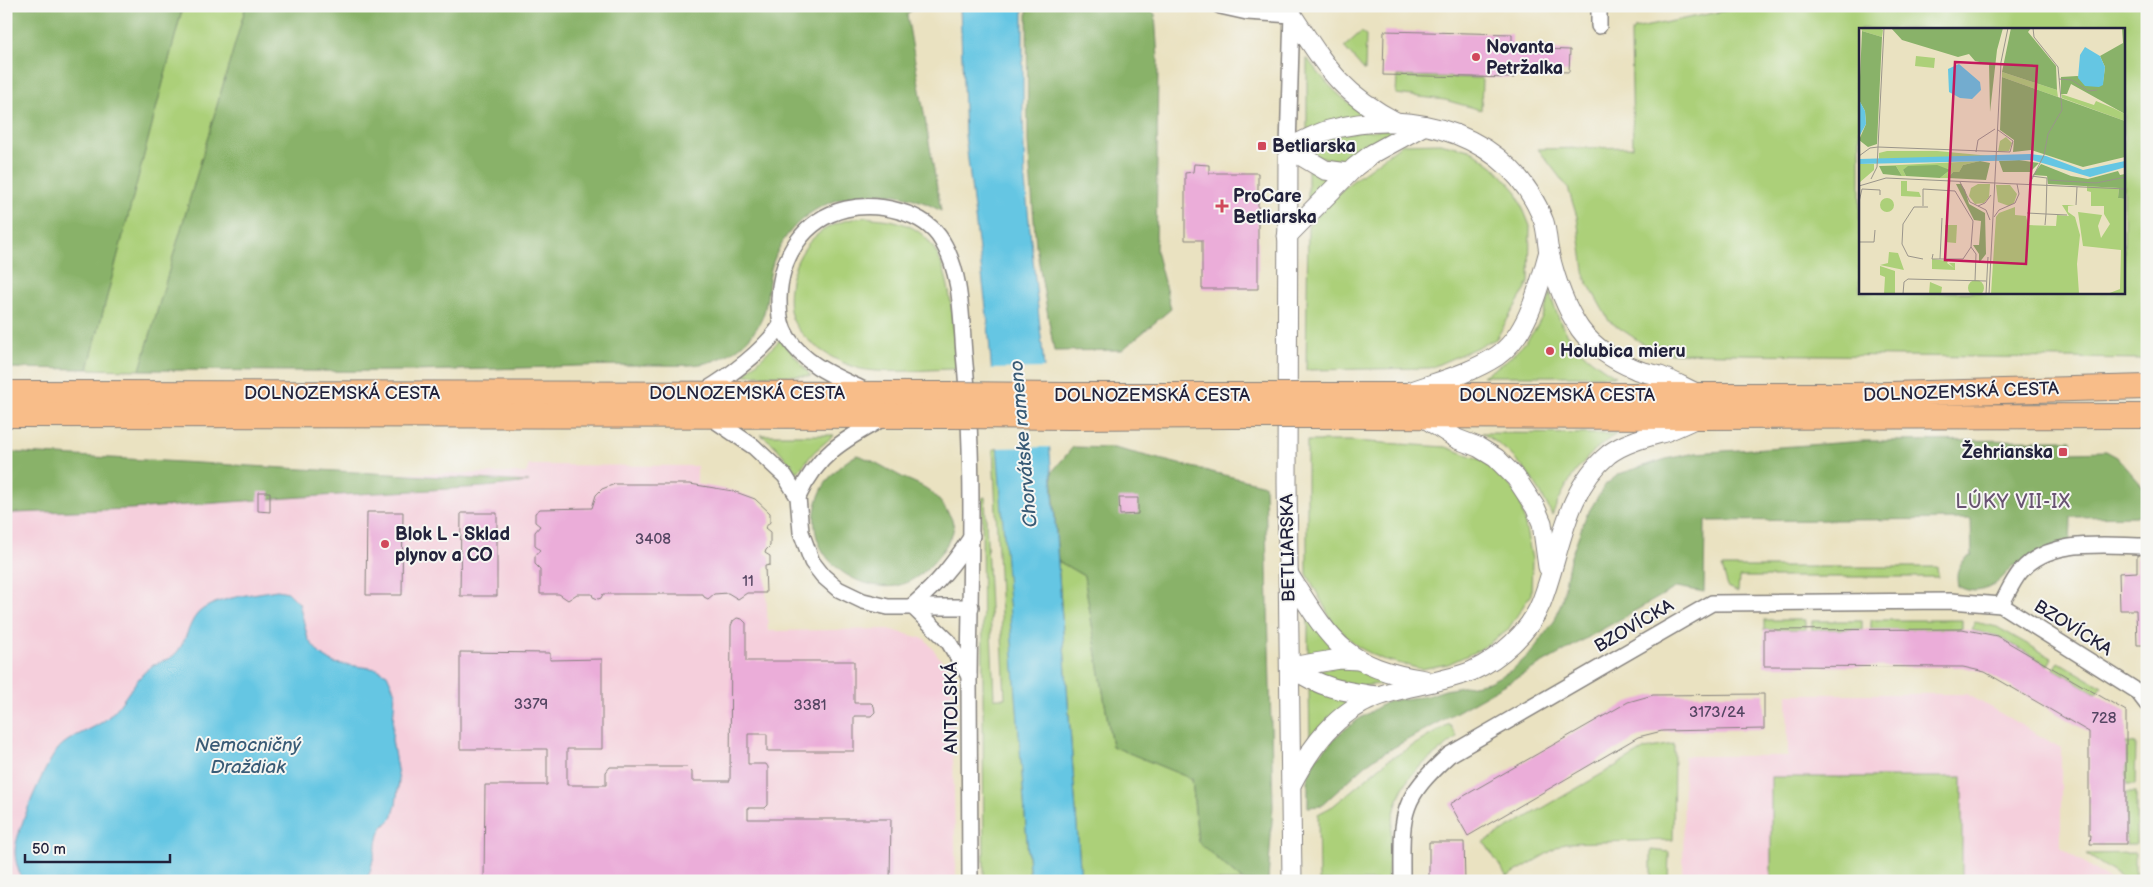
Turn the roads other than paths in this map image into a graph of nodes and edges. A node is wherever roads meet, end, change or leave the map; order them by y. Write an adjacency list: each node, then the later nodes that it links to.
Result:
1 (1220, 6): 3 (street)
2 (1598, 6): 4 (street)
3 (1292, 11): 5 (street); 7 (street, BETLIARSKA)
4 (1599, 26)
5 (1397, 122): 6 (street); 7 (street)
6 (1423, 126): 8 (street); 10 (street)
7 (1288, 148): 8 (street); 9 (street, BETLIARSKA)
8 (1348, 173): 9 (street)
9 (1287, 236): 28 (street, BETLIARSKA)
10 (1549, 252): 16 (street); 19 (street)
11 (781, 325): 14 (street); 15 (street); 26 (street, ANTOLSKÁ)
12 (2147, 387): 19 (main road, DOLNOZEMSKÁ CESTA)
13 (6, 393): 14 (main road, DOLNOZEMSKÁ CESTA)
14 (701, 393): 15 (main road, DOLNOZEMSKÁ CESTA)
15 (870, 393): 17 (main road, DOLNOZEMSKÁ CESTA)
16 (1402, 395): 18 (main road, DOLNOZEMSKÁ CESTA); 19 (main road, DOLNOZEMSKÁ CESTA)
17 (950, 405): 18 (main road, DOLNOZEMSKÁ CESTA, bridge); 24 (main road, DOLNOZEMSKÁ CESTA)
18 (1351, 405): 23 (main road, DOLNOZEMSKÁ CESTA)
19 (1698, 406): 21 (main road, DOLNOZEMSKÁ CESTA); 23 (main road, DOLNOZEMSKÁ CESTA); 29 (street)
20 (6, 415): 22 (main road, DOLNOZEMSKÁ CESTA)
21 (2147, 416)
22 (710, 417): 24 (main road, DOLNOZEMSKÁ CESTA); 25 (street)
23 (1424, 417): 29 (street)
24 (885, 418): 25 (street)
25 (798, 497): 31 (street)
26 (972, 536): 31 (street); 32 (street, ANTOLSKÁ)
27 (2147, 546): 30 (street)
28 (1289, 575): 33 (street); 34 (street, BETLIARSKA)
29 (1548, 579): 36 (street)
30 (2001, 605): 38 (street, BZOVÍCKA); 42 (street, BZOVÍCKA)
31 (912, 606): 32 (street); 35 (street)
32 (971, 607): 35 (street, ANTOLSKÁ)
33 (1358, 660): 34 (street); 36 (street)
34 (1290, 667): 37 (street); 39 (street, BETLIARSKA)
35 (969, 677): 40 (street, ANTOLSKÁ)
36 (1432, 681): 37 (street)
37 (1377, 696): 39 (street)
38 (2147, 704)
39 (1292, 784): 41 (street, BETLIARSKA)
40 (970, 881)
41 (1292, 881)
42 (1402, 881)

